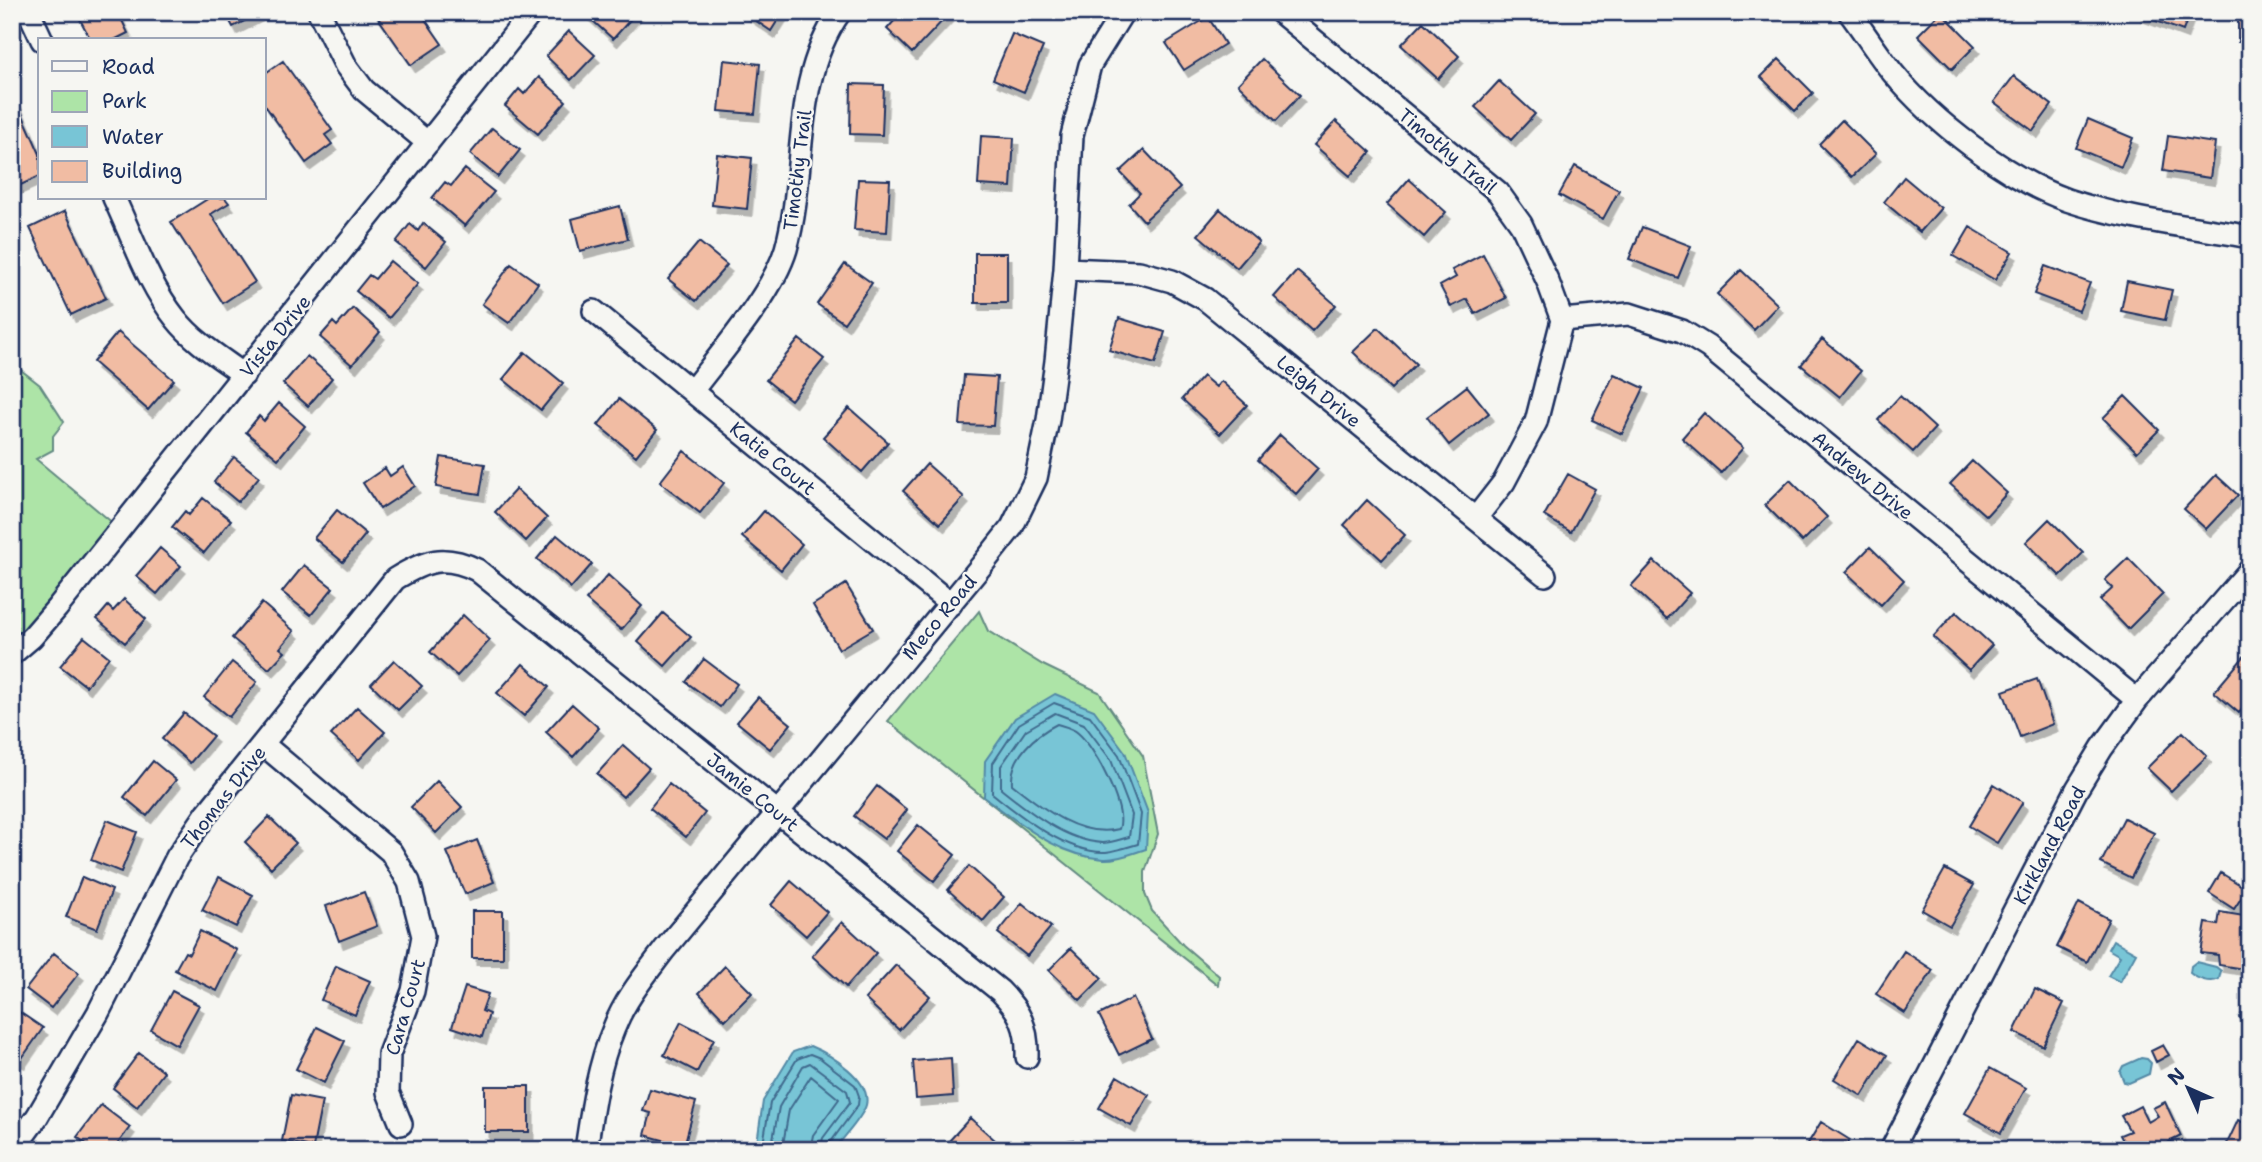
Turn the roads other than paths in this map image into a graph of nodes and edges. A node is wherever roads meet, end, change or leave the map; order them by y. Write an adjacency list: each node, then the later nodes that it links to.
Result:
1 (29, 12): 8 (street)
2 (319, 12): 9 (street)
3 (532, 12): 9 (street, Vista Drive)
4 (840, 12): 16 (street, Timothy Trail)
5 (1123, 12): 12 (street, Meco Road)
6 (1280, 12): 14 (street, Timothy Trail)
7 (1849, 12): 11 (street)
8 (41, 38)
9 (428, 143): 15 (street, Vista Drive)
10 (115, 200): 15 (street)
11 (2250, 237)
12 (1065, 269): 17 (street, Leigh Drive); 21 (street, Meco Road)
13 (594, 311): 16 (street, Katie Court)
14 (1562, 320): 17 (street); 23 (street, Andrew Drive)
15 (244, 375): 22 (street, Vista Drive)
16 (692, 391): 21 (street, Katie Court)
17 (1476, 518): 20 (street, Leigh Drive)
18 (441, 559): 24 (street, Thomas Drive); 25 (street, Jamie Court)
19 (2250, 570): 23 (street, Kirkland Road)
20 (1545, 575)
21 (951, 604): 25 (street, Meco Road)
22 (12, 654)
23 (2137, 700): 30 (street, Kirkland Road)
24 (264, 745): 27 (street, Cara Court); 28 (street, Thomas Drive)
25 (778, 813): 26 (street, Jamie Court); 29 (street, Meco Road)
26 (1027, 1057)
27 (401, 1124)
28 (13, 1150)
29 (586, 1150)
30 (1892, 1150)

